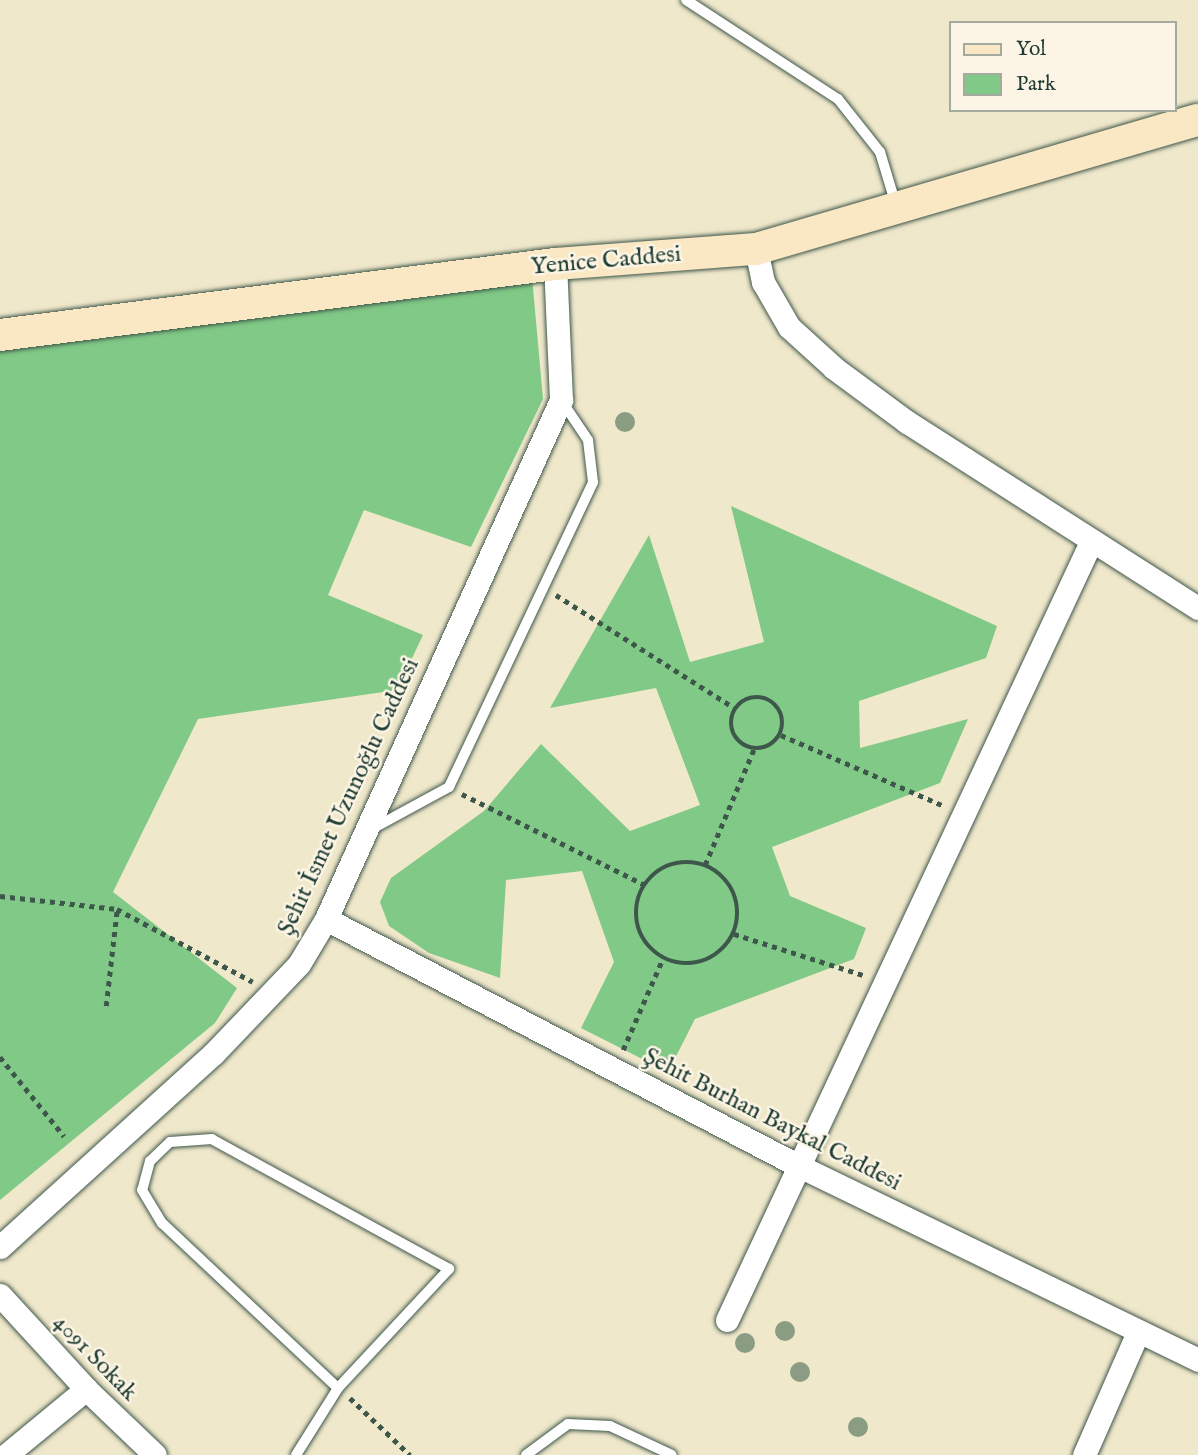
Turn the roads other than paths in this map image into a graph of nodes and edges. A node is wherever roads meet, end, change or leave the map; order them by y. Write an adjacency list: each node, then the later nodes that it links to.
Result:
1 (686, 0): 3 (lane)
2 (1198, 120): 3 (street, Yenice Caddesi)
3 (897, 208): 4 (street, Yenice Caddesi)
4 (756, 249): 5 (street, Yenice Caddesi); 8 (street)
5 (555, 264): 6 (street, Yenice Caddesi); 7 (street, Şehit İsmet Uzunoğlu Caddesi)
6 (0, 335)
7 (561, 400): 10 (street, Şehit İsmet Uzunoğlu Caddesi); 10 (lane)
8 (1090, 542): 9 (street); 12 (street)
9 (1198, 608)
10 (361, 835): 11 (street, Şehit İsmet Uzunoğlu Caddesi)
11 (326, 919): 12 (street, Şehit Burhan Baykal Caddesi); 13 (street, Şehit İsmet Uzunoğlu Caddesi)
12 (797, 1165): 15 (street); 16 (street, Şehit Burhan Baykal Caddesi)
13 (0, 1247)
14 (1, 1297): 19 (street, 4091 Sokak)
15 (727, 1320)
16 (1138, 1332): 17 (street, Şehit Burhan Baykal Caddesi); 25 (street)
17 (1198, 1360)
18 (338, 1388): 18 (lane); 22 (lane)
19 (86, 1389): 20 (street); 21 (street, 4091 Sokak)
20 (6, 1455)
21 (155, 1455)
22 (296, 1455)
23 (526, 1455): 24 (lane)
24 (672, 1455)
25 (1084, 1455)

